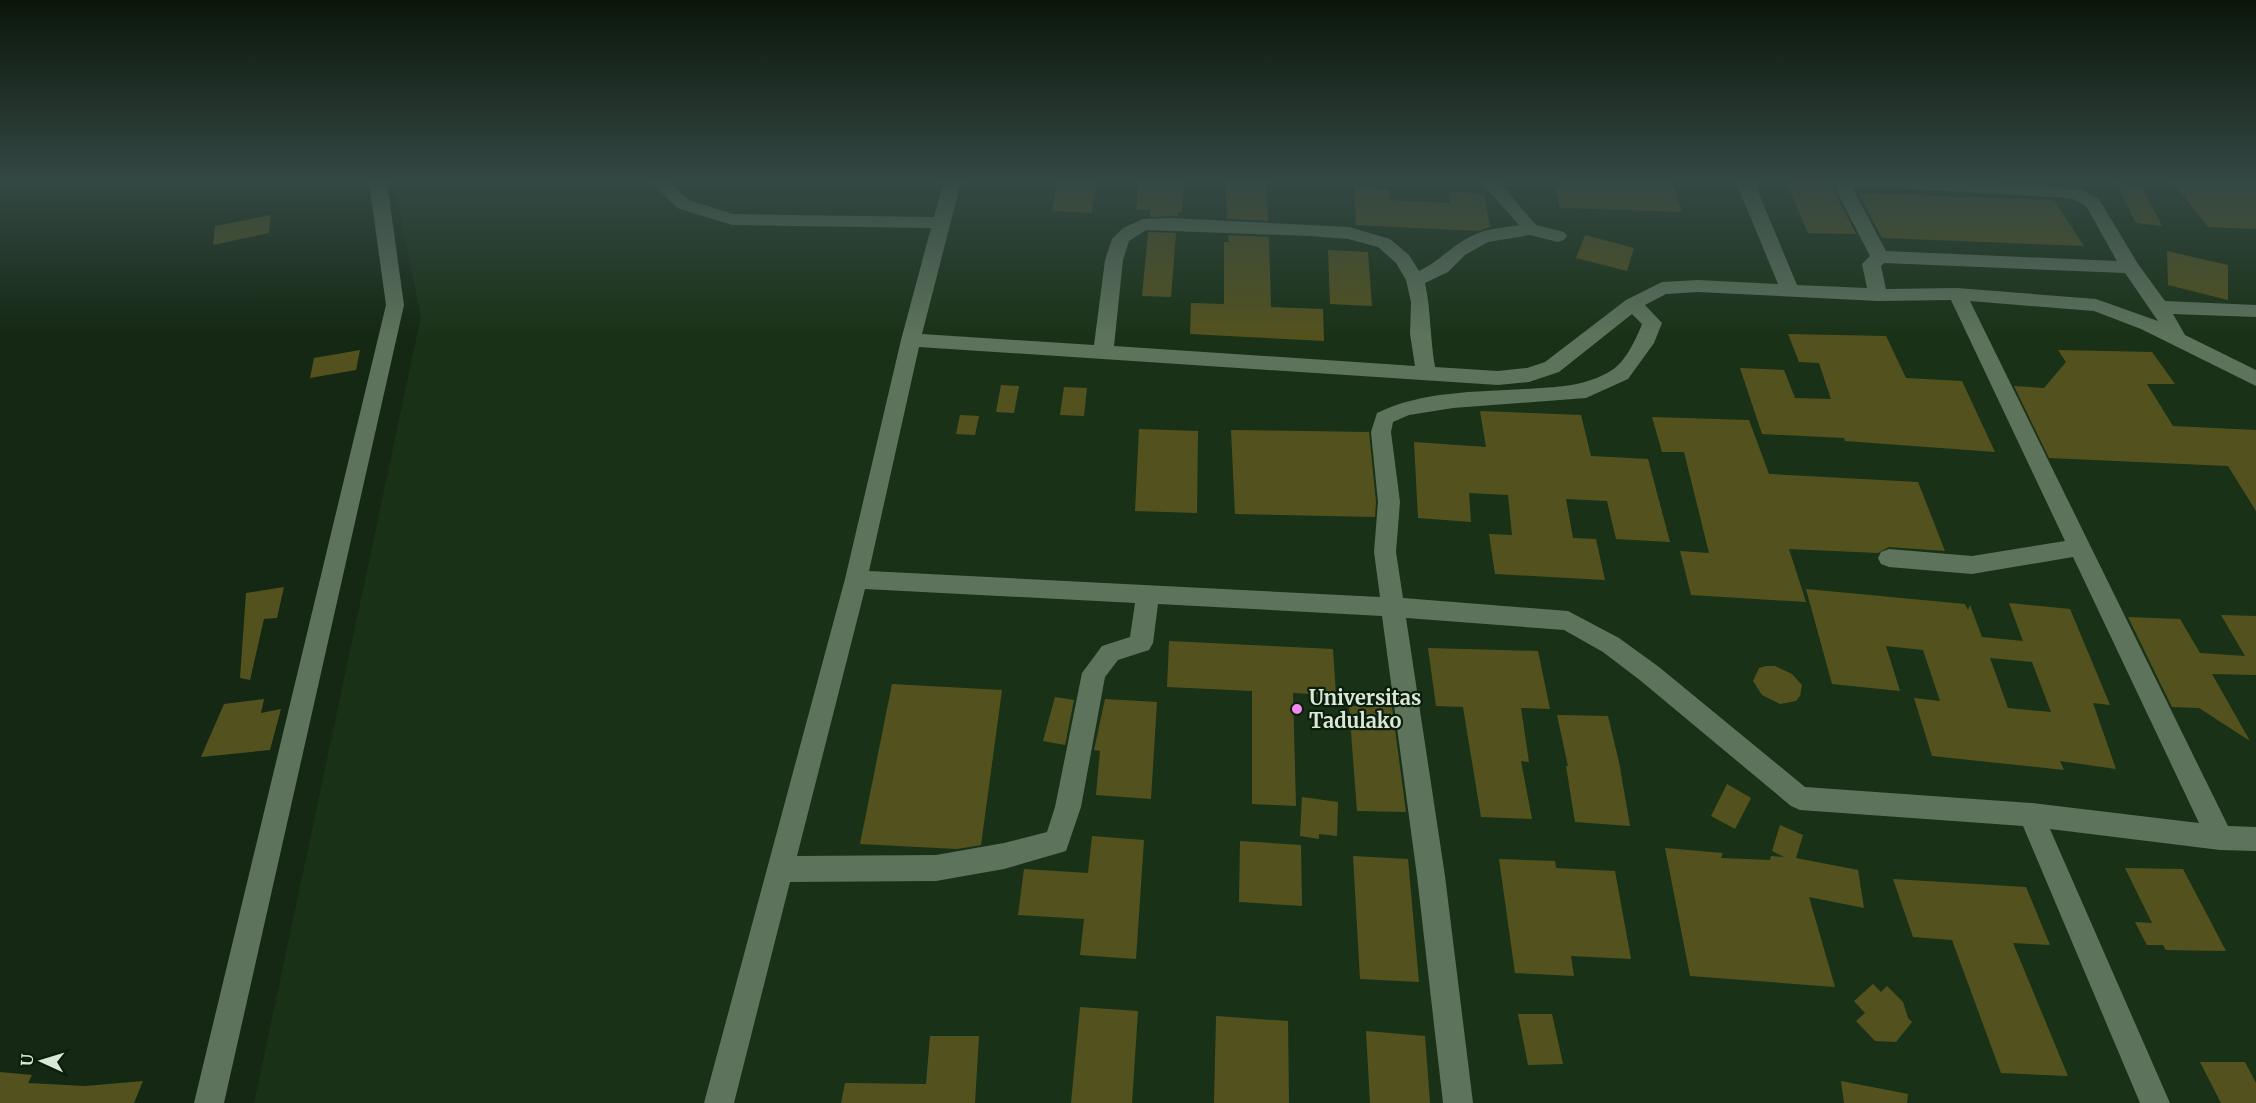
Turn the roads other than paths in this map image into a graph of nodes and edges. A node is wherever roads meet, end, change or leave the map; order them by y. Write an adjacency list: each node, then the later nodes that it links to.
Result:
1 (385, 233): 34 (lane)
2 (938, 233): 21 (lane)
3 (1130, 233): 22 (lane)
4 (1351, 233): 13 (lane)
5 (1504, 233): 13 (lane)
6 (1548, 233): 10 (lane)
7 (1767, 233): 14 (lane)
8 (1868, 233): 11 (lane)
9 (2111, 233): 12 (lane)
10 (1558, 236)
11 (1880, 256): 12 (lane); 16 (lane)
12 (2130, 267): 18 (lane)
13 (1415, 279): 23 (lane)
14 (1791, 291): 16 (lane); 17 (lane)
15 (1957, 294): 16 (lane); 20 (lane); 25 (lane)
16 (1878, 296)
17 (1633, 304): 23 (lane); 29 (lane)
18 (2159, 307): 19 (lane); 20 (lane)
19 (2256, 311)
20 (2177, 337): 24 (lane)
21 (911, 340): 22 (lane); 27 (lane)
22 (1102, 353): 23 (lane)
23 (1426, 373)
24 (2256, 379)
25 (2079, 547): 26 (lane); 31 (lane)
26 (1889, 558)
27 (856, 579): 28 (lane); 33 (lane)
28 (1148, 594): 29 (lane); 33 (lane)
29 (1393, 607): 30 (lane); 36 (lane)
30 (2031, 815): 31 (lane); 37 (lane)
31 (2220, 838): 32 (lane)
32 (2256, 839)
33 (780, 869): 35 (lane)
34 (209, 1103)
35 (719, 1103)
36 (1458, 1103)
37 (2155, 1103)

